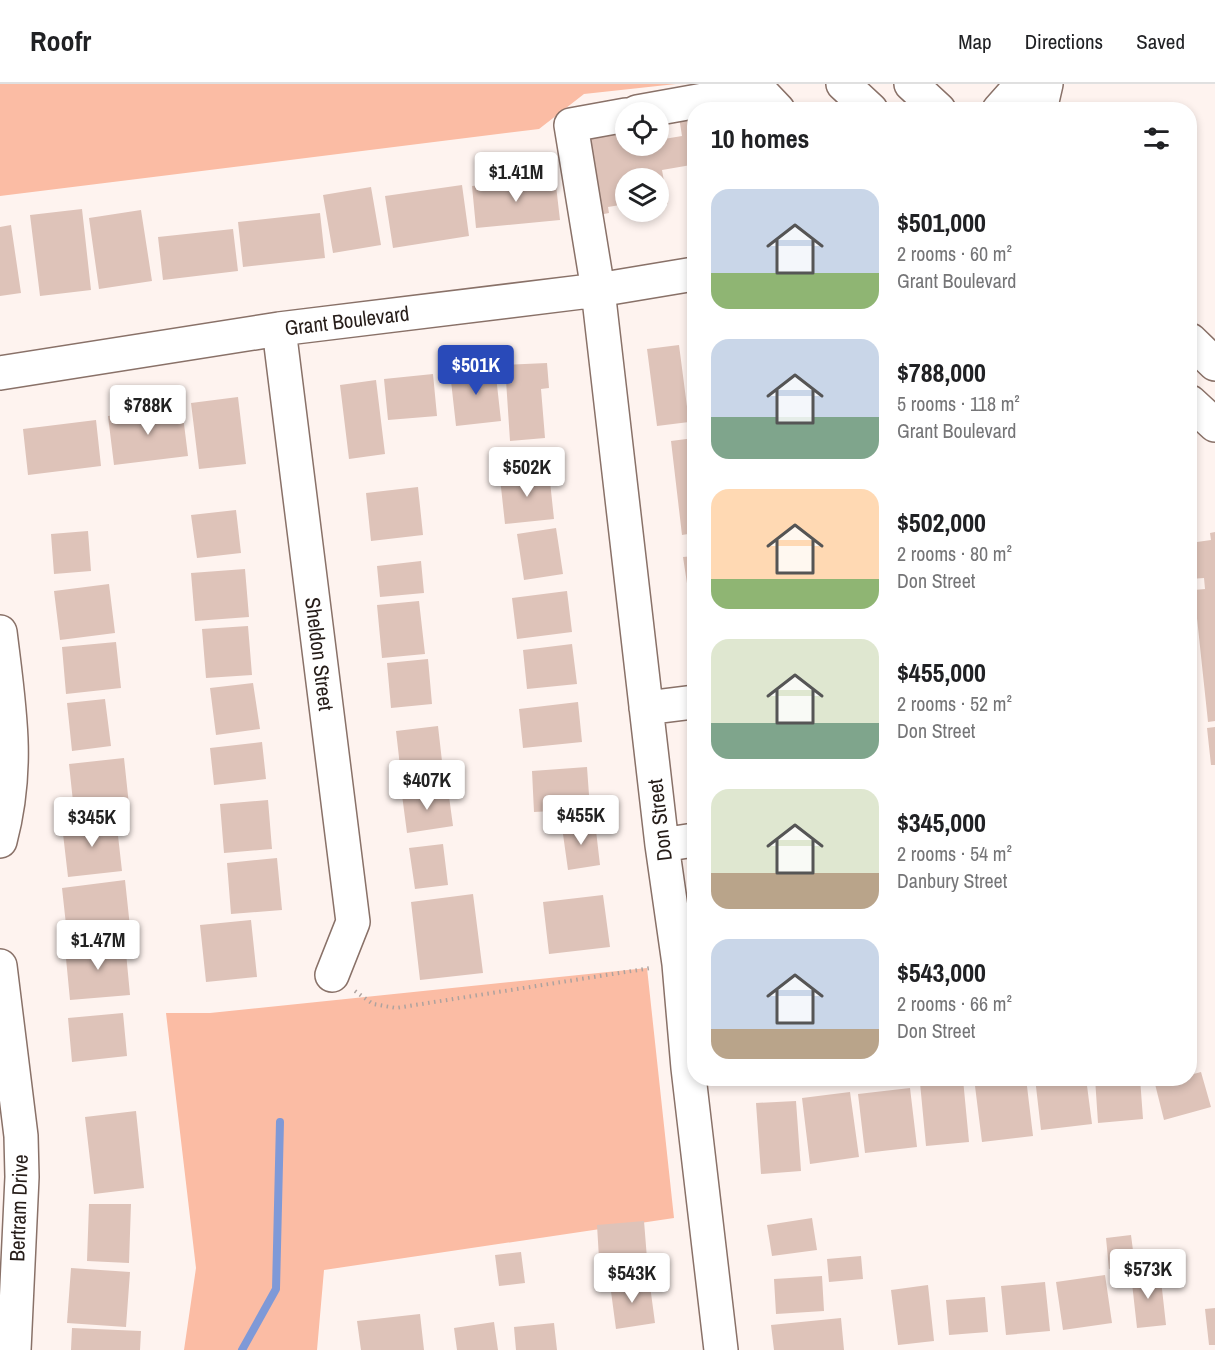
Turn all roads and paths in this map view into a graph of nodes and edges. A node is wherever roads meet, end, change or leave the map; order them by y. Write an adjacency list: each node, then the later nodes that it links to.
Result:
1 (843, 84): 7 (street)
2 (911, 84): 8 (street)
3 (1022, 84): 9 (street)
4 (1046, 84): 10 (street)
5 (692, 102): 6 (street)
6 (770, 102)
7 (862, 102)
8 (930, 102)
9 (1006, 102)
10 (1042, 102)
11 (687, 103): 12 (street)
12 (669, 106)
13 (615, 117): 15 (street, Don Street)
14 (687, 275): 15 (street, Grant Boulevard)
15 (598, 290): 16 (street, Grant Boulevard); 24 (street, Don Street)
16 (279, 329): 19 (street, Grant Boulevard); 30 (street, Sheldon Street)
17 (1197, 347): 18 (street)
18 (1215, 364)
19 (0, 373)
20 (1197, 408): 21 (street)
21 (1215, 425)
22 (0, 632): 25 (street)
23 (687, 703): 24 (street)
24 (646, 708): 27 (street, Don Street)
25 (0, 841)
26 (687, 841): 27 (street)
27 (662, 845): 28 (street, Don Street)
28 (679, 964): 30 (path); 31 (street, Don Street)
29 (0, 966): 33 (street, Bertram Drive)
30 (332, 975)
31 (687, 1033)
32 (693, 1086): 35 (street, Don Street)
33 (8, 1103): 34 (street, Bertram Drive)
34 (14, 1350)
35 (721, 1350)

